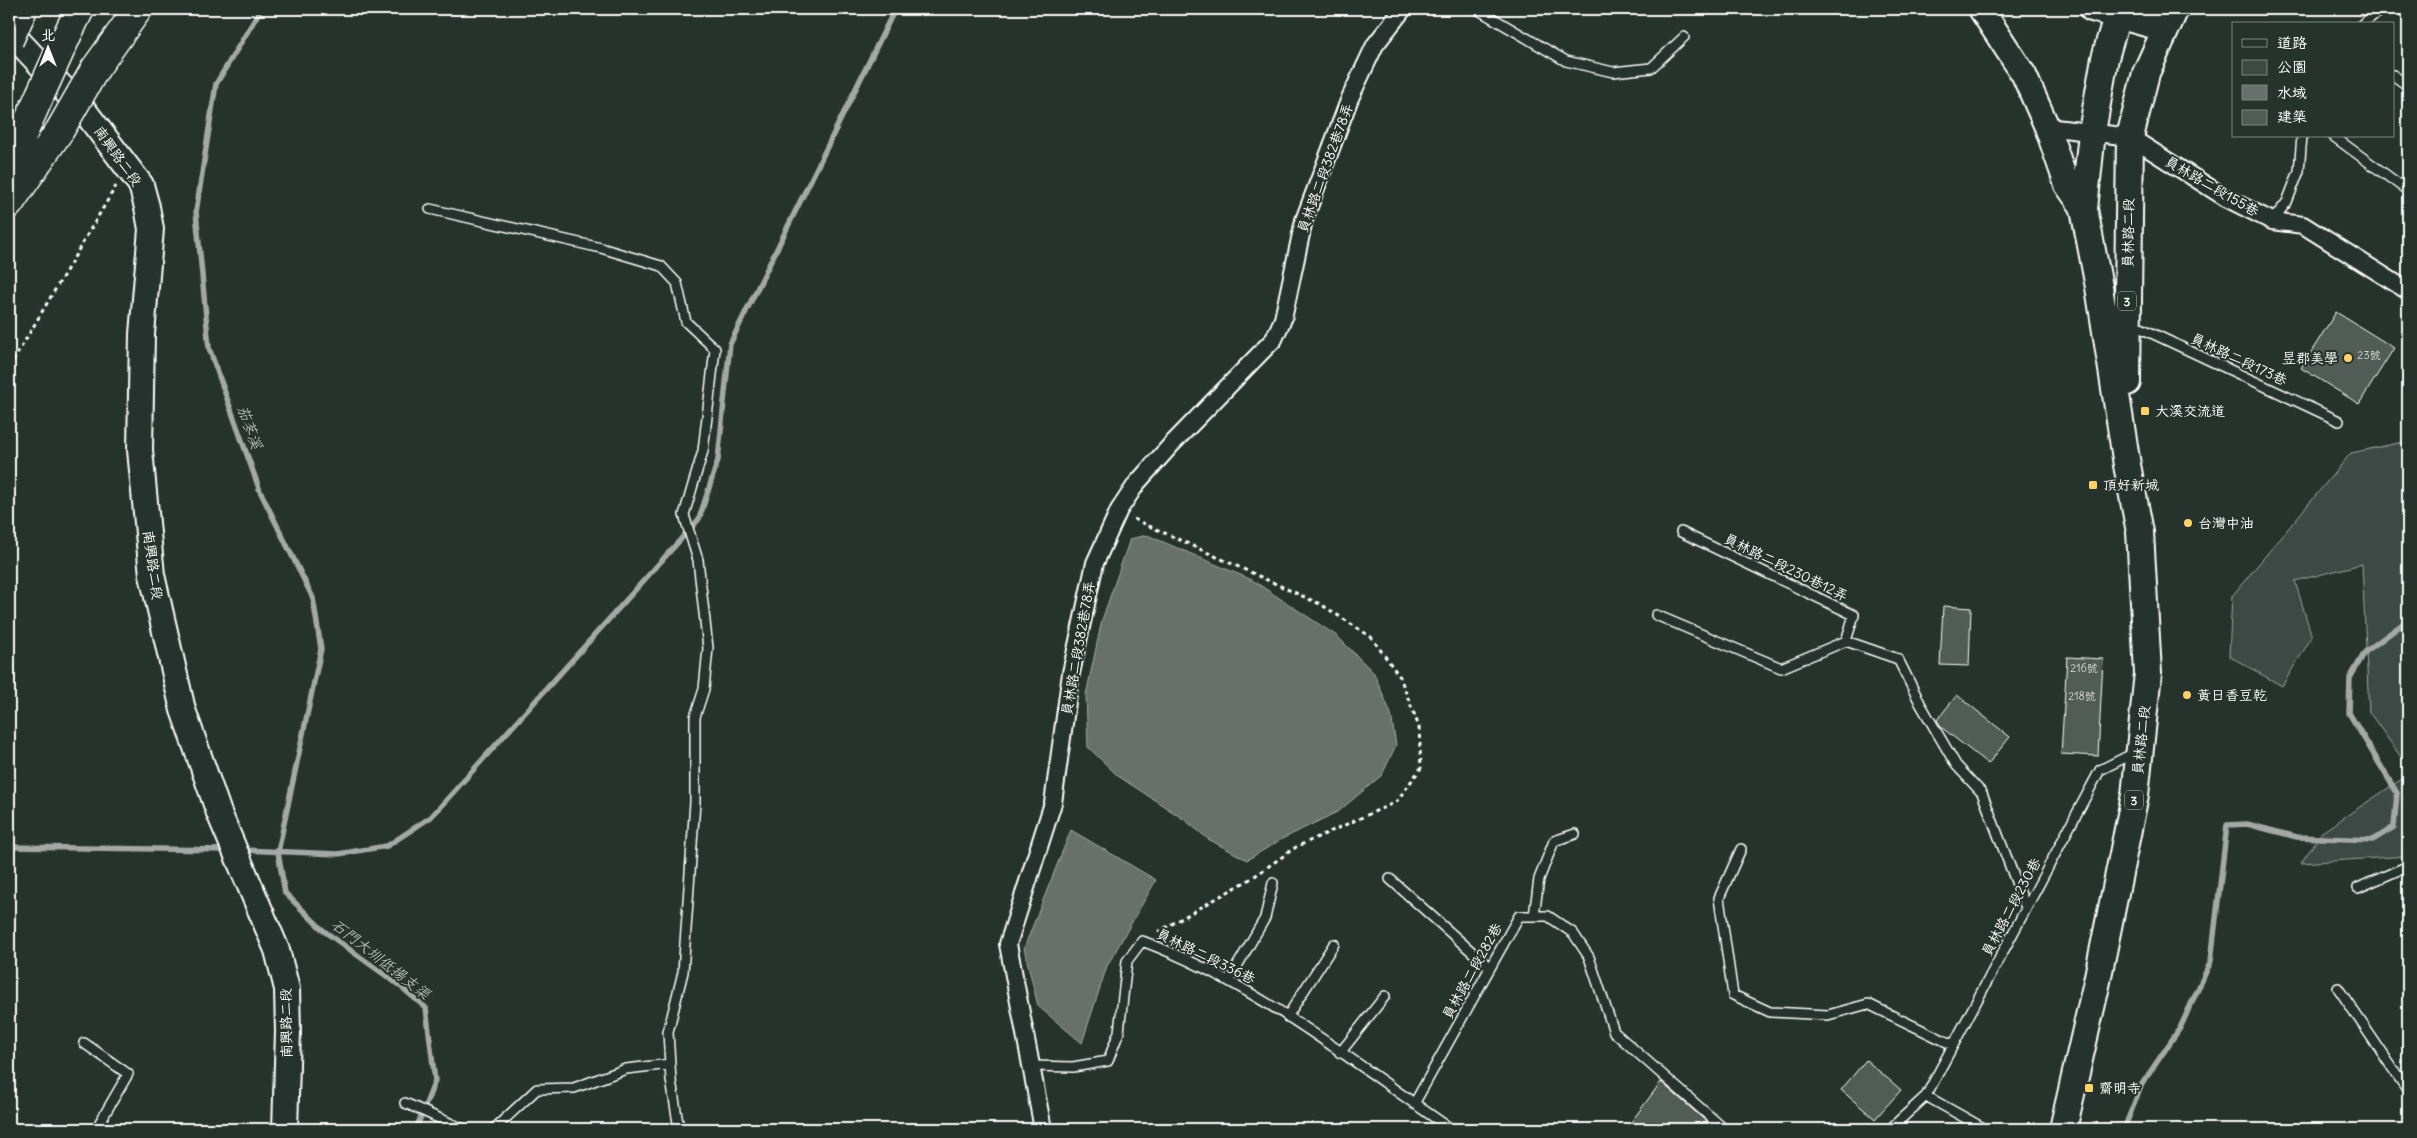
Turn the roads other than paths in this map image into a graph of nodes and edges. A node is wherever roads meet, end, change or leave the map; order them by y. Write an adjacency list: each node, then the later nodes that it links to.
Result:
1 (23, 9): 14 (highway, bridge)
2 (138, 9): 24 (highway, bridge)
3 (1403, 9): 54 (street, 員林路二段382巷78弄)
4 (1477, 9): 13 (lane)
5 (1981, 9): 17 (street)
6 (2092, 9): 8 (street)
7 (2382, 9): 11 (lane)
8 (2119, 12): 9 (street); 18 (main road, 員林路二段 / 3)
9 (2169, 19): 19 (main road, 員林路二段 / 3)
10 (75, 20): 22 (highway, bridge)
11 (2365, 22)
12 (9, 31): 60 (street, 南興路二段)
13 (1684, 37)
14 (9, 40)
15 (2394, 76): 16 (lane)
16 (2408, 86)
17 (2047, 126): 18 (street, 員林路二段155巷); 26 (street)
18 (2092, 132): 19 (street, 員林路二段155巷); 26 (main road, 員林路二段 / 3)
19 (2130, 137): 27 (street, 員林路二段155巷); 29 (main road, 員林路二段 / 3)
20 (2302, 138): 27 (lane)
21 (2336, 138): 23 (lane)
22 (9, 165)
23 (2408, 191)
24 (9, 204)
25 (430, 209): 53 (lane)
26 (2084, 209): 31 (main road, 員林路二段 / 3)
27 (2272, 221): 28 (street, 員林路二段155巷)
28 (2408, 291)
29 (2127, 322): 30 (lane, 員林路二段173巷); 31 (main road, 員林路二段 / 3)
30 (2339, 420)
31 (2127, 465): 35 (main road, 員林路二段 / 3)
32 (1681, 532): 34 (lane, 員林路二段230巷12弄)
33 (1656, 615): 34 (lane)
34 (1846, 641): 42 (lane)
35 (2140, 750): 42 (lane, 員林路二段230巷); 69 (main road, 員林路二段 / 3)
36 (1575, 834): 43 (lane)
37 (1741, 848): 51 (lane)
38 (2408, 866): 41 (lane)
39 (1390, 879): 45 (lane)
40 (1273, 883): 46 (lane)
41 (2358, 888)
42 (2026, 908): 51 (lane, 員林路二段230巷)
43 (1534, 916): 45 (lane, 員林路二段282巷); 66 (lane)
44 (1334, 944): 49 (lane)
45 (1489, 967): 58 (lane, 員林路二段282巷)
46 (1229, 980): 49 (lane, 員林路二段336巷); 54 (lane, 員林路二段336巷)
47 (2338, 988): 55 (lane)
48 (1386, 996): 52 (lane)
49 (1287, 1017): 52 (lane, 員林路二段336巷)
50 (84, 1043): 59 (lane)
51 (1953, 1045): 56 (lane, 員林路二段230巷)
52 (1340, 1053): 58 (lane, 員林路二段336巷)
53 (670, 1064): 62 (lane); 63 (lane)
54 (1031, 1066): 64 (street, 員林路二段382巷78弄)
55 (2408, 1091)
56 (1926, 1096): 67 (lane); 68 (lane)
57 (406, 1103): 61 (lane)
58 (1414, 1104): 65 (lane, 員林路二段336巷)
59 (96, 1129)
60 (285, 1129)
61 (463, 1129)
62 (494, 1129)
63 (679, 1129)
64 (1043, 1129)
65 (1451, 1129)
66 (1724, 1129)
67 (1890, 1129)
68 (1985, 1129)
69 (2063, 1129)

